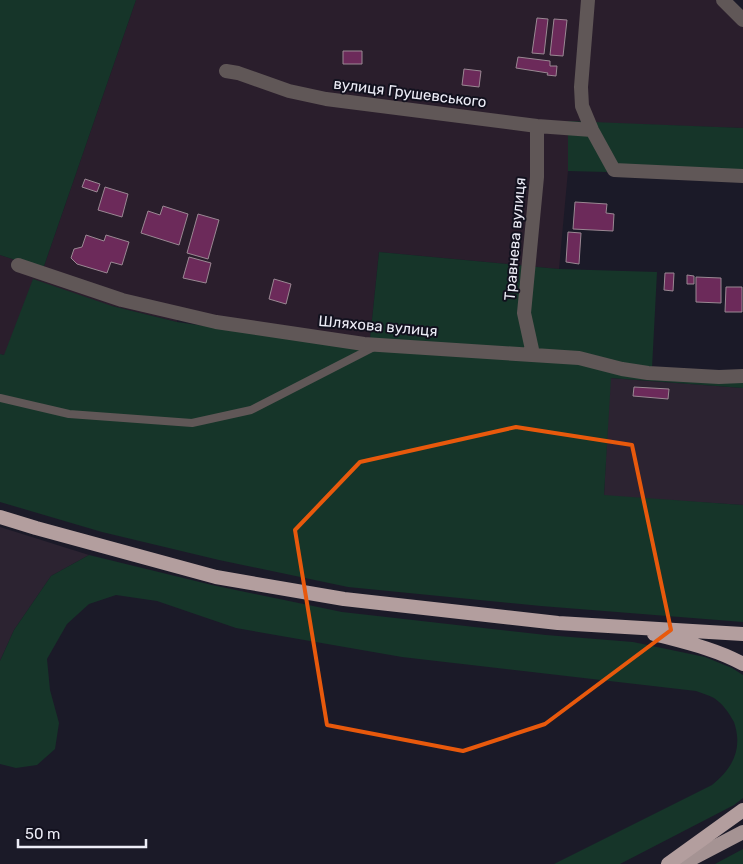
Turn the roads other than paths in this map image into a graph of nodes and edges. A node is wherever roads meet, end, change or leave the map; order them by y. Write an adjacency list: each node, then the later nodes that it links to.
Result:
1 (588, 0): 6 (street)
2 (723, 0): 3 (street)
3 (743, 20)
4 (226, 71): 5 (street, вулиця Грушевського)
5 (537, 126): 6 (street, вулиця Грушевського); 10 (street, Травнева вулиця)
6 (592, 130): 7 (street)
7 (743, 176)
8 (18, 265): 9 (street, Шляхова вулиця)
9 (381, 344): 10 (street, Шляхова вулиця); 12 (lane)
10 (533, 354): 11 (street, Шляхова вулиця)
11 (743, 376)
12 (0, 398)
13 (0, 517): 14 (highway)
14 (627, 627): 15 (highway); 16 (highway)
15 (743, 634)
16 (743, 664)
17 (743, 810): 19 (highway)
18 (743, 832): 20 (main road)
19 (668, 864)
20 (682, 864)

